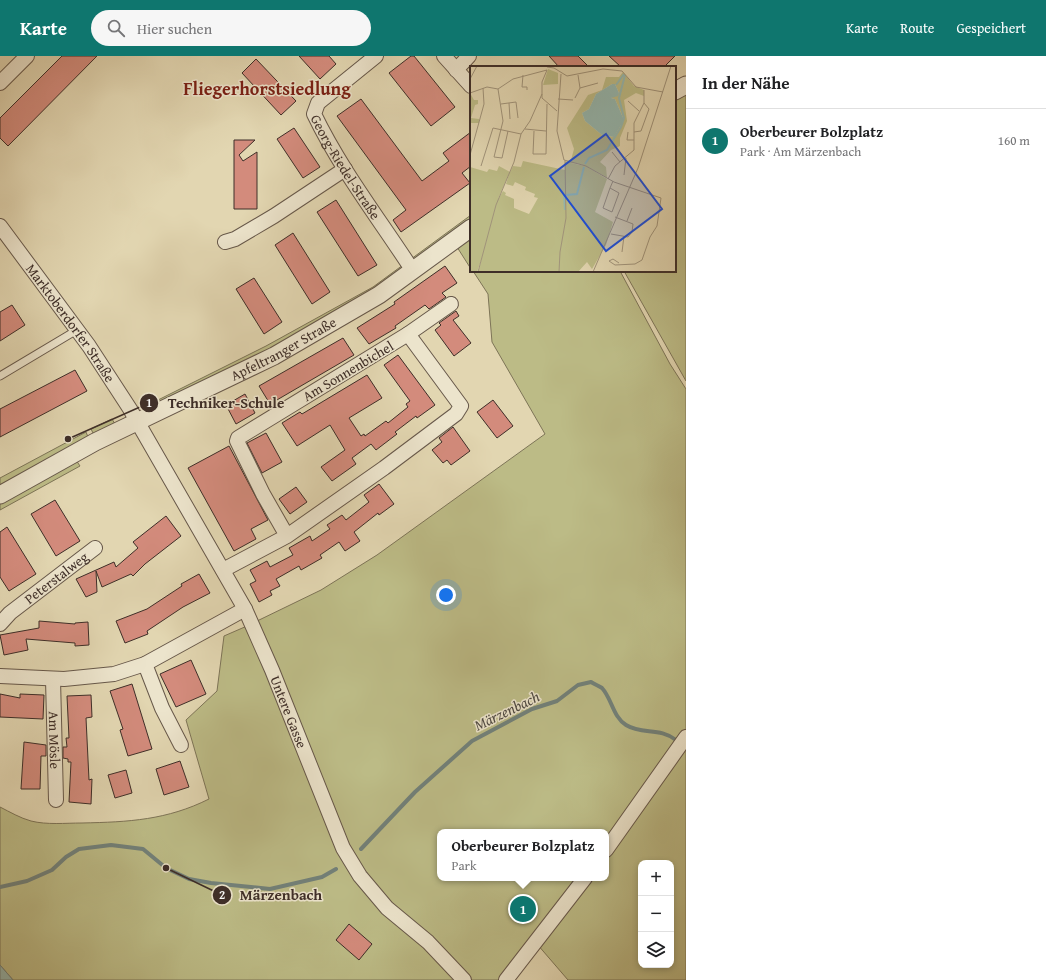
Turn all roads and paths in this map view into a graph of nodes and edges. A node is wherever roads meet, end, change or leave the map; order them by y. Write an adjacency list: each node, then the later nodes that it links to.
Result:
1 (27, 56): 6 (street)
2 (376, 56): 10 (street, Georg-Riedel-Straße)
3 (444, 56): 5 (street)
4 (469, 56): 5 (street)
5 (456, 70): 7 (street)
6 (0, 83)
7 (470, 85)
8 (686, 85): 9 (street)
9 (676, 90)
10 (345, 169): 13 (street); 14 (street, Georg-Riedel-Straße)
11 (0, 226): 16 (street, Marktoberdorfer Straße)
12 (470, 229): 14 (street, Apfeltranger Straße)
13 (225, 242)
14 (413, 271): 19 (street, Apfeltranger Straße)
15 (451, 304): 17 (street, Am Sonnenbichel)
16 (77, 330): 18 (lane); 19 (street, Marktoberdorfer Straße)
17 (408, 334): 21 (street, Am Sonnenbichel); 21 (street, Am Sonnenbichel)
18 (0, 376)
19 (138, 422): 20 (street, Apfeltranger Straße); 23 (street, Untere Gasse)
20 (0, 495)
21 (287, 536): 23 (street, Am Sonnenbichel)
22 (95, 548): 25 (street, Peterstalweg)
23 (223, 570): 24 (street, Untere Gasse)
24 (245, 609): 26 (street); 34 (street, Untere Gasse)
25 (0, 624)
26 (145, 664): 28 (street); 30 (street)
27 (0, 676): 28 (street)
28 (53, 679): 31 (street, Am Mösle)
29 (686, 737): 32 (street)
30 (181, 745)
31 (56, 800)
32 (609, 846)
33 (583, 881): 35 (street)
34 (464, 980)
35 (506, 980)

